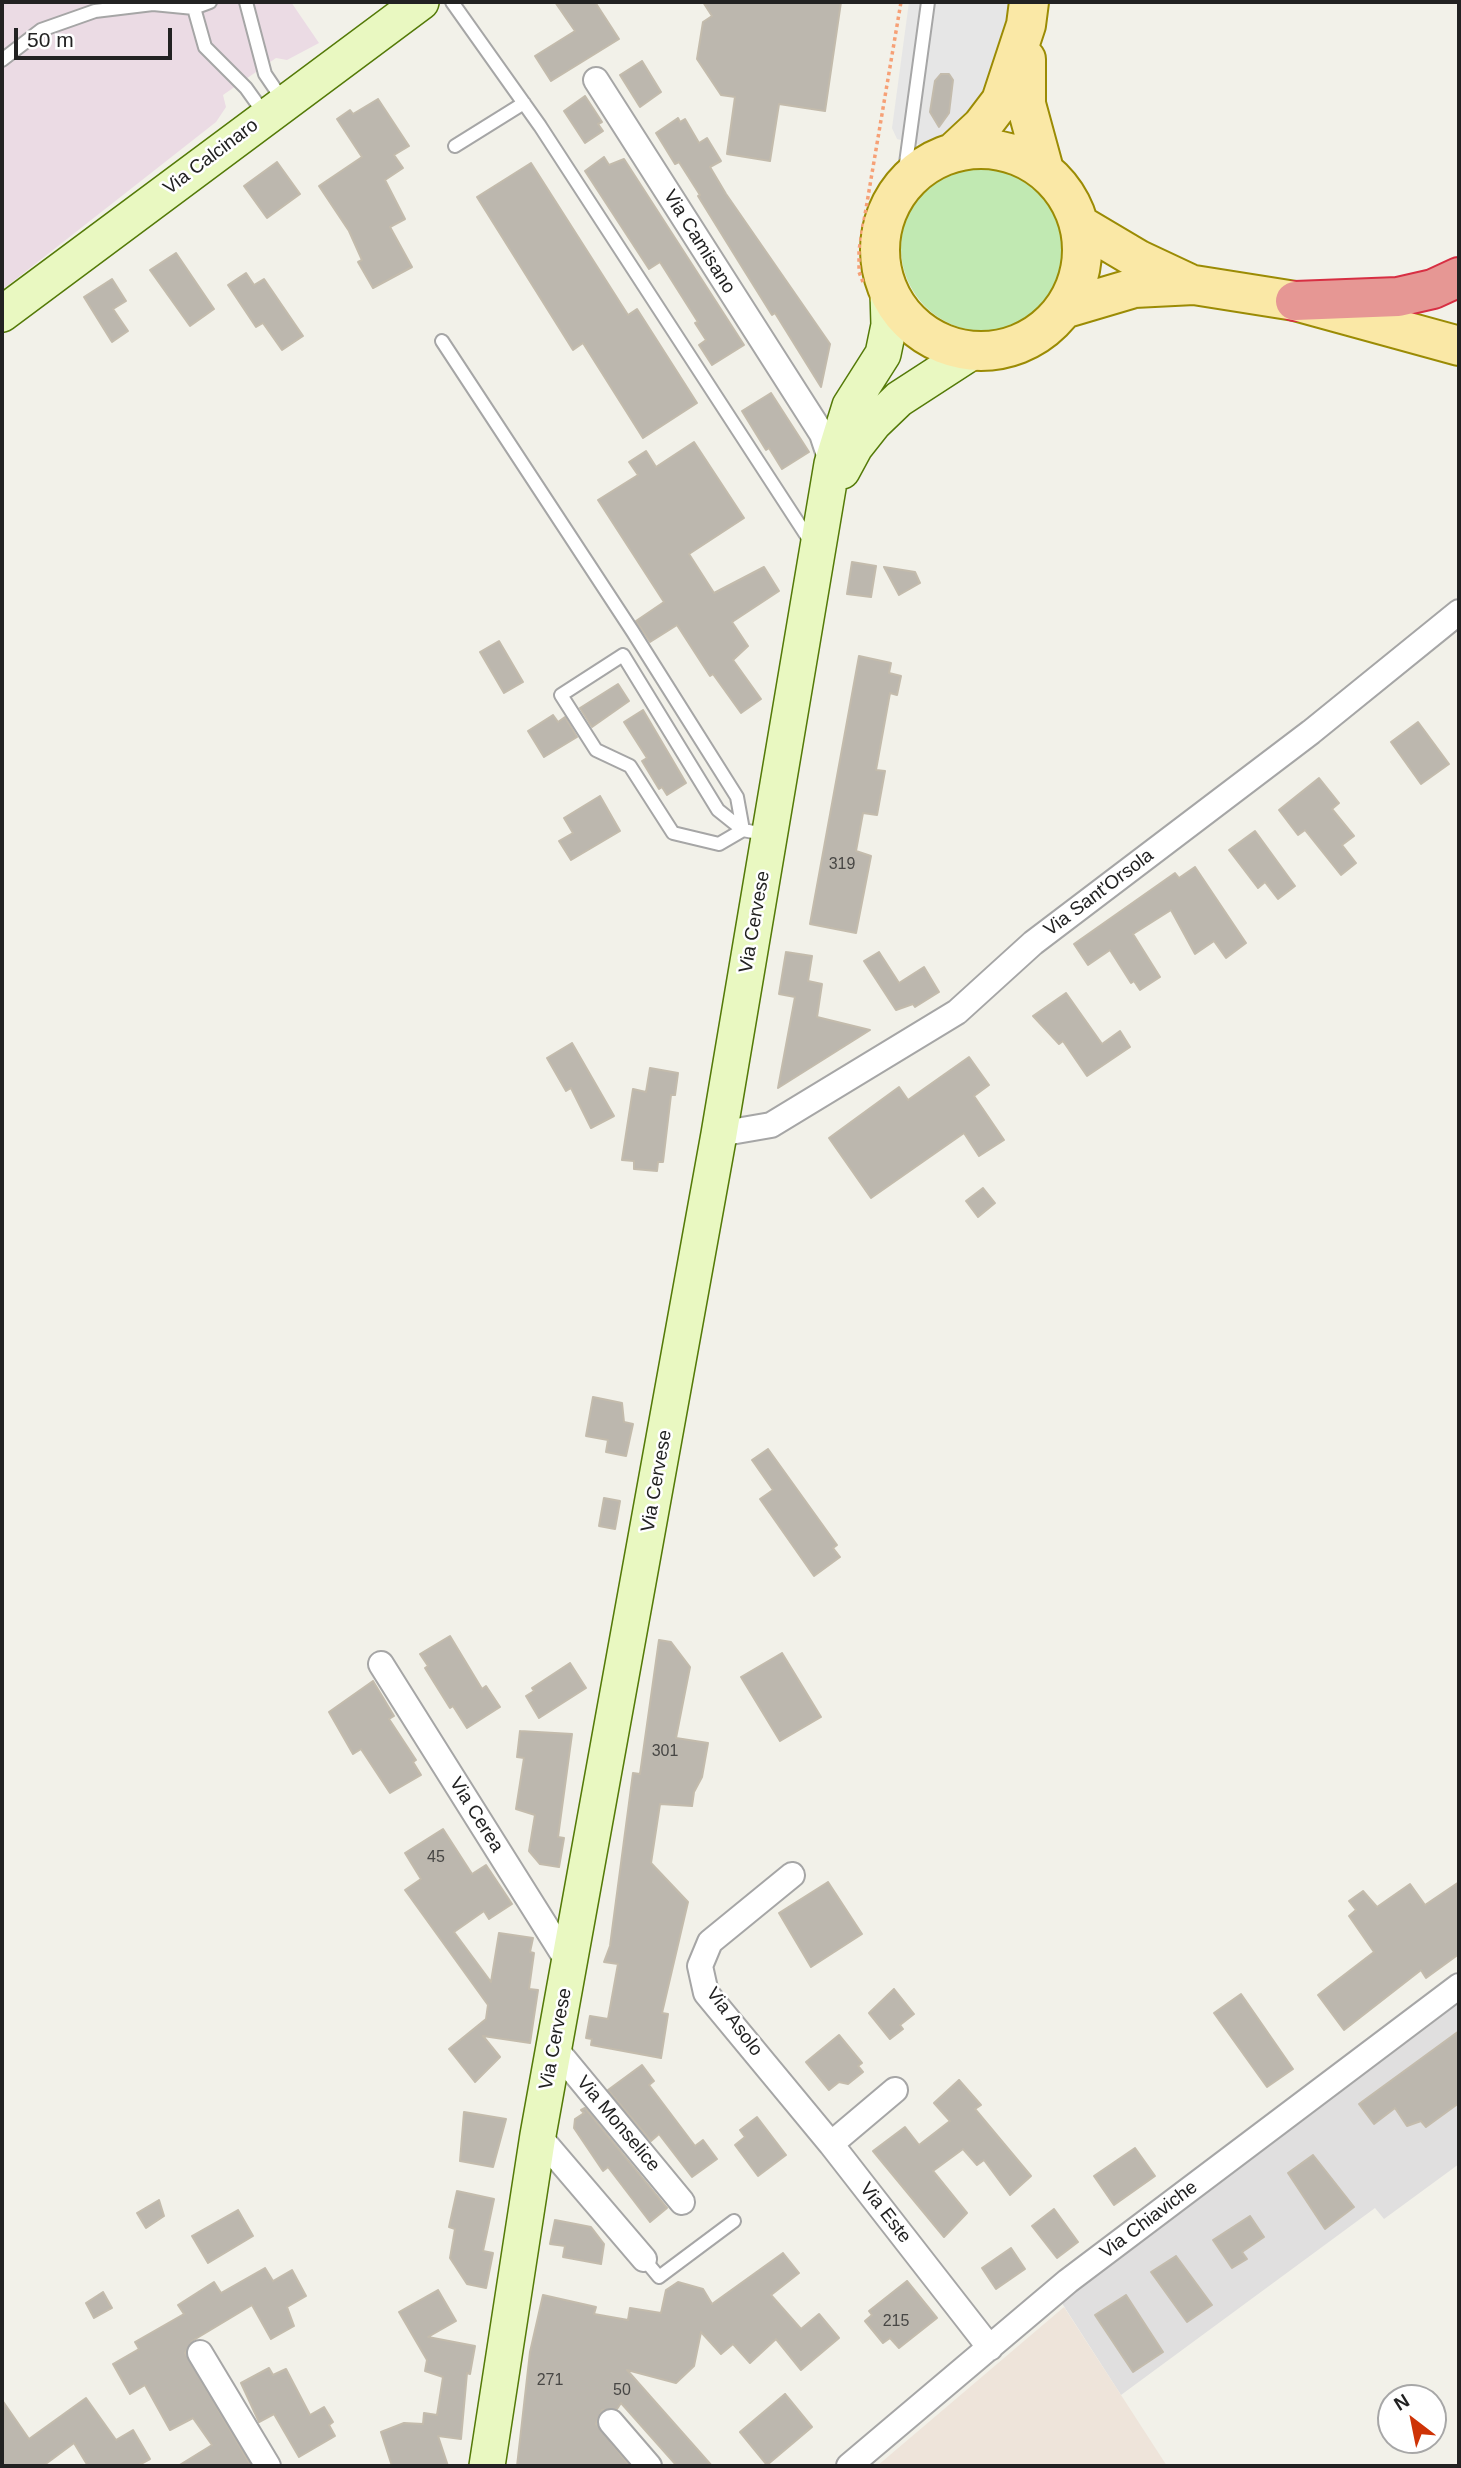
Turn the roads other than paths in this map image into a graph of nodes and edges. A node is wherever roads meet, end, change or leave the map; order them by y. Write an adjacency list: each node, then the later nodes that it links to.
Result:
1 (209, 2): 7 (lane)
2 (246, 2): 12 (lane)
3 (421, 2): 12 (main road, Via Calcinaro)
4 (452, 2): 11 (lane)
5 (928, 2): 16 (lane)
6 (153, 3): 7 (lane); 9 (lane)
7 (194, 8): 12 (lane)
8 (1028, 13): 14 (main road); 15 (main road)
9 (2, 60)
10 (596, 80): 27 (street, Via Camisano)
11 (524, 103): 13 (lane); 30 (lane)
12 (276, 109): 23 (main road, Via Calcinaro)
13 (455, 146)
14 (953, 153): 15 (main road); 16 (main road)
15 (1044, 170): 17 (main road)
16 (903, 186): 20 (main road)
17 (1080, 225): 19 (main road); 22 (main road)
18 (1459, 277): 21 (highway)
19 (1194, 285): 21 (main road); 22 (main road)
20 (888, 291): 26 (main road); 28 (main road, Via Cervese)
21 (1295, 300): 25 (main road)
22 (1063, 309): 26 (main road)
23 (2, 314)
24 (442, 341): 32 (lane)
25 (1459, 346)
26 (973, 351): 29 (main road, Via Cervese)
27 (802, 404): 28 (street); 29 (street, Via Camisano)
28 (850, 406): 29 (main road, Via Cervese)
29 (831, 480): 30 (main road, Via Cervese)
30 (818, 553): 32 (main road, Via Cervese)
31 (1459, 612): 33 (street, Via Sant'Orsola)
32 (756, 832): 32 (lane); 33 (main road, Via Cervese)
33 (719, 1134): 36 (main road, Via Cervese)
34 (381, 1664): 36 (street, Via Cerea)
35 (792, 1875): 41 (street, Via Asolo)
36 (570, 1965): 38 (main road, Via Cervese)
37 (1459, 1986): 45 (street, Via Chiaviche)
38 (554, 2046): 40 (main road, Via Cervese); 42 (street, Via Monselice)
39 (895, 2090): 41 (street)
40 (538, 2135): 44 (street); 49 (main road, Via Cervese)
41 (831, 2144): 45 (street, Via Este)
42 (682, 2202)
43 (734, 2221): 44 (lane)
44 (644, 2259)
45 (990, 2348): 51 (street, Via Chiaviche)
46 (201, 2353): 48 (street)
47 (611, 2422): 50 (street)
48 (268, 2466)
49 (487, 2466)
50 (649, 2466)
51 (849, 2466)

